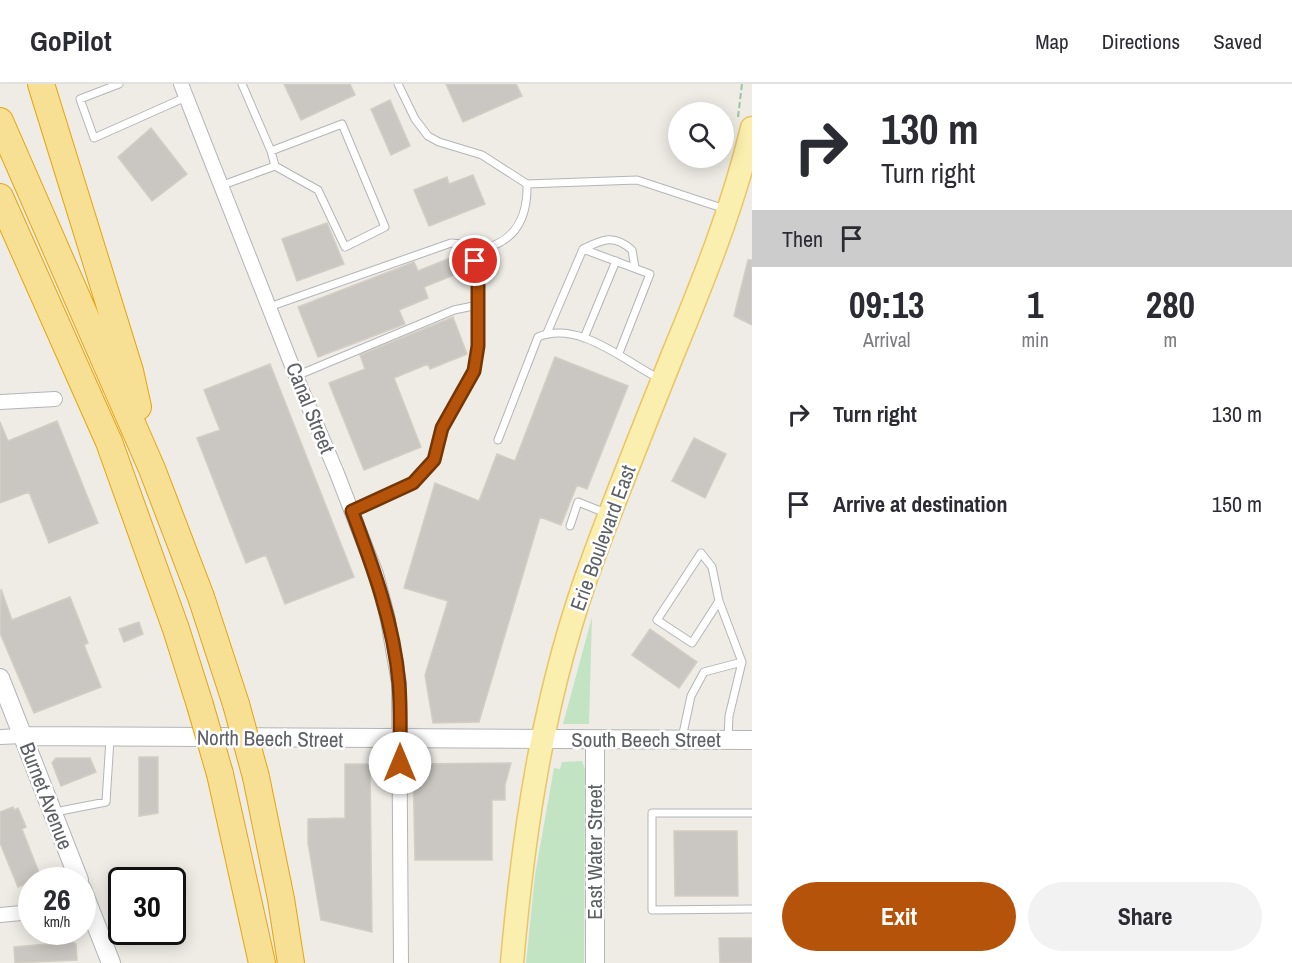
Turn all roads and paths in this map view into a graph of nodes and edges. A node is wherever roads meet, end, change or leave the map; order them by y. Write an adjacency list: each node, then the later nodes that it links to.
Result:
1 (41, 84): 31 (highway)
2 (119, 84): 5 (lane)
3 (242, 84): 8 (lane)
4 (398, 84): 11 (lane)
5 (184, 90): 12 (street, Canal Street)
6 (0, 121): 31 (highway)
7 (752, 128): 10 (main road, Erie Boulevard East)
8 (271, 151): 9 (lane); 9 (lane)
9 (275, 166): 12 (lane)
10 (747, 169): 14 (main road, Erie Boulevard East)
11 (527, 184): 14 (lane); 17 (lane)
12 (220, 186): 21 (street, Canal Street)
13 (0, 197): 22 (highway)
14 (730, 211): 27 (main road, Erie Boulevard East)
15 (0, 229): 22 (highway)
16 (583, 249): 18 (lane); 19 (lane); 23 (lane)
17 (470, 251): 20 (lane); 21 (lane)
18 (616, 261): 19 (lane); 24 (lane)
19 (635, 268): 25 (lane)
20 (478, 305): 26 (lane); 32 (lane)
21 (269, 306): 26 (street, Canal Street)
22 (48, 309): 55 (highway, bridge)
23 (547, 333): 24 (lane); 30 (lane)
24 (584, 338): 25 (lane)
25 (619, 353): 27 (lane)
26 (296, 376): 32 (street, Canal Street)
27 (663, 381): 33 (main road, Erie Boulevard East)
28 (55, 399): 29 (street)
29 (0, 402)
30 (498, 440)
31 (152, 469): 56 (highway, bridge)
32 (352, 511): 46 (street, Canal Street)
33 (610, 514): 34 (lane); 41 (main road, Erie Boulevard East)
34 (570, 526)
35 (719, 600): 35 (lane); 36 (lane)
36 (742, 662): 43 (lane); 44 (lane)
37 (0, 678): 38 (street, Burnet Avenue)
38 (23, 736): 39 (street, North Beech Street); 40 (street, North Beech Street); 47 (street, Burnet Avenue)
39 (0, 737)
40 (110, 737): 46 (street, North Beech Street); 47 (lane)
41 (540, 740): 42 (street, South Beech Street); 46 (street, North Beech Street); 58 (main road, Erie Boulevard East)
42 (596, 740): 43 (street, South Beech Street); 59 (street, East Water Street)
43 (681, 740): 44 (street, South Beech Street)
44 (728, 740): 45 (street, South Beech Street)
45 (752, 740)
46 (400, 741): 57 (street, Canal Street)
47 (53, 813): 49 (street, Burnet Avenue)
48 (752, 813): 50 (lane)
49 (74, 867)
50 (752, 909)
51 (18, 913): 52 (street)
52 (0, 915)
53 (96, 929): 54 (street)
54 (111, 963)
55 (261, 963)
56 (291, 963)
57 (401, 963)
58 (512, 963)
59 (595, 963)

